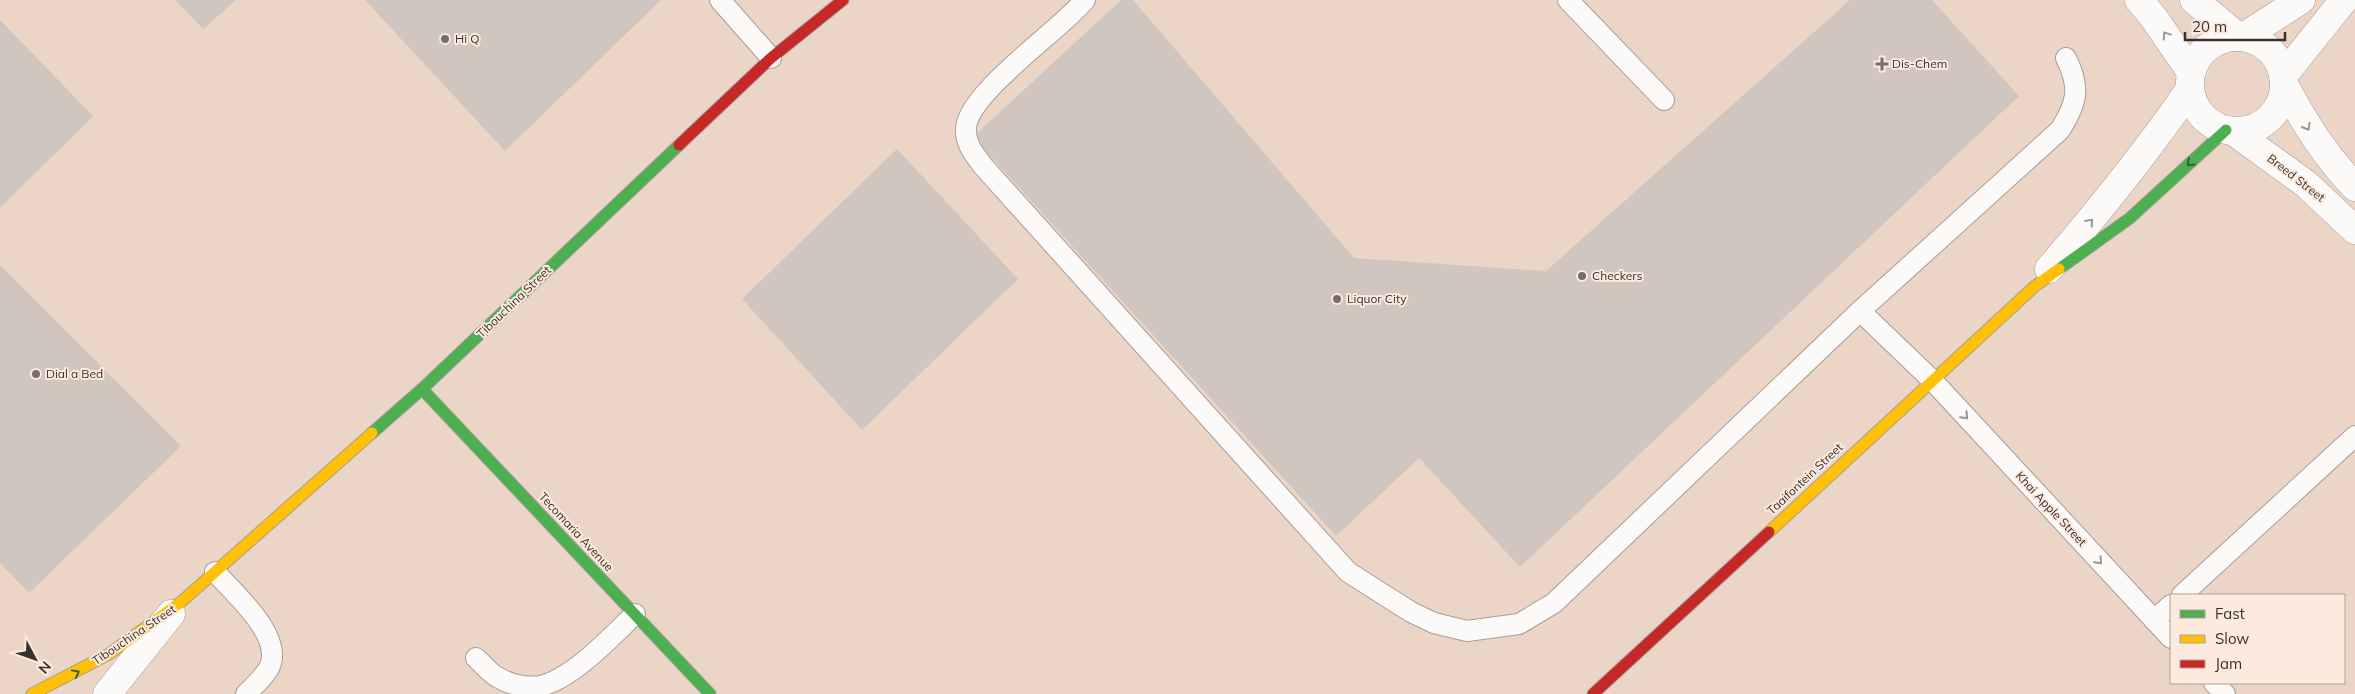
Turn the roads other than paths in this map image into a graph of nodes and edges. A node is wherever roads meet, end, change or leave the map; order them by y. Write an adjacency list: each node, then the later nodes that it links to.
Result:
1 (720, 0): 10 (lane)
2 (843, 0): 10 (street, Tibouchina Street)
3 (1085, 0): 19 (lane)
4 (1568, 0): 14 (lane)
5 (2139, 0): 12 (street, one-way to 5)
6 (2194, 0): 9 (street)
7 (2301, 0): 9 (street)
8 (2344, 0): 13 (street)
9 (2240, 37): 12 (street); 13 (street)
10 (771, 58): 21 (street, Tibouchina Street)
11 (2066, 58): 19 (lane)
12 (2191, 80): 15 (street); 18 (street, one-way to 12)
13 (2284, 80): 15 (street); 16 (street, one-way to 16)
14 (1664, 100)
15 (2230, 130): 17 (street, Breed Street); 18 (street, Taaifontein Street, one-way to 18)
16 (2355, 187)
17 (2355, 230)
18 (2035, 286): 20 (street, Taaifontein Street)
19 (1860, 311): 20 (lane, Khai Apple Street)
20 (1932, 380): 28 (lane, Khai Apple Street, one-way to 28); 36 (street, Taaifontein Street)
21 (422, 390): 23 (street, Tibouchina Street); 27 (street, Tecomaria Avenue)
22 (2355, 436): 24 (lane)
23 (215, 572): 25 (street, Tibouchina Street); 34 (lane)
24 (2183, 594)
25 (181, 602): 32 (street, Tibouchina Street, one-way to 25); 33 (street, Tibouchina Street)
26 (2170, 606): 28 (lane)
27 (634, 614): 30 (lane); 35 (street, Tecomaria Avenue)
28 (2154, 620): 29 (lane, Khai Apple Street)
29 (2170, 637)
30 (476, 658)
31 (2215, 684): 37 (lane)
32 (32, 694)
33 (107, 694)
34 (246, 694)
35 (710, 694)
36 (1593, 694)
37 (2224, 694)

